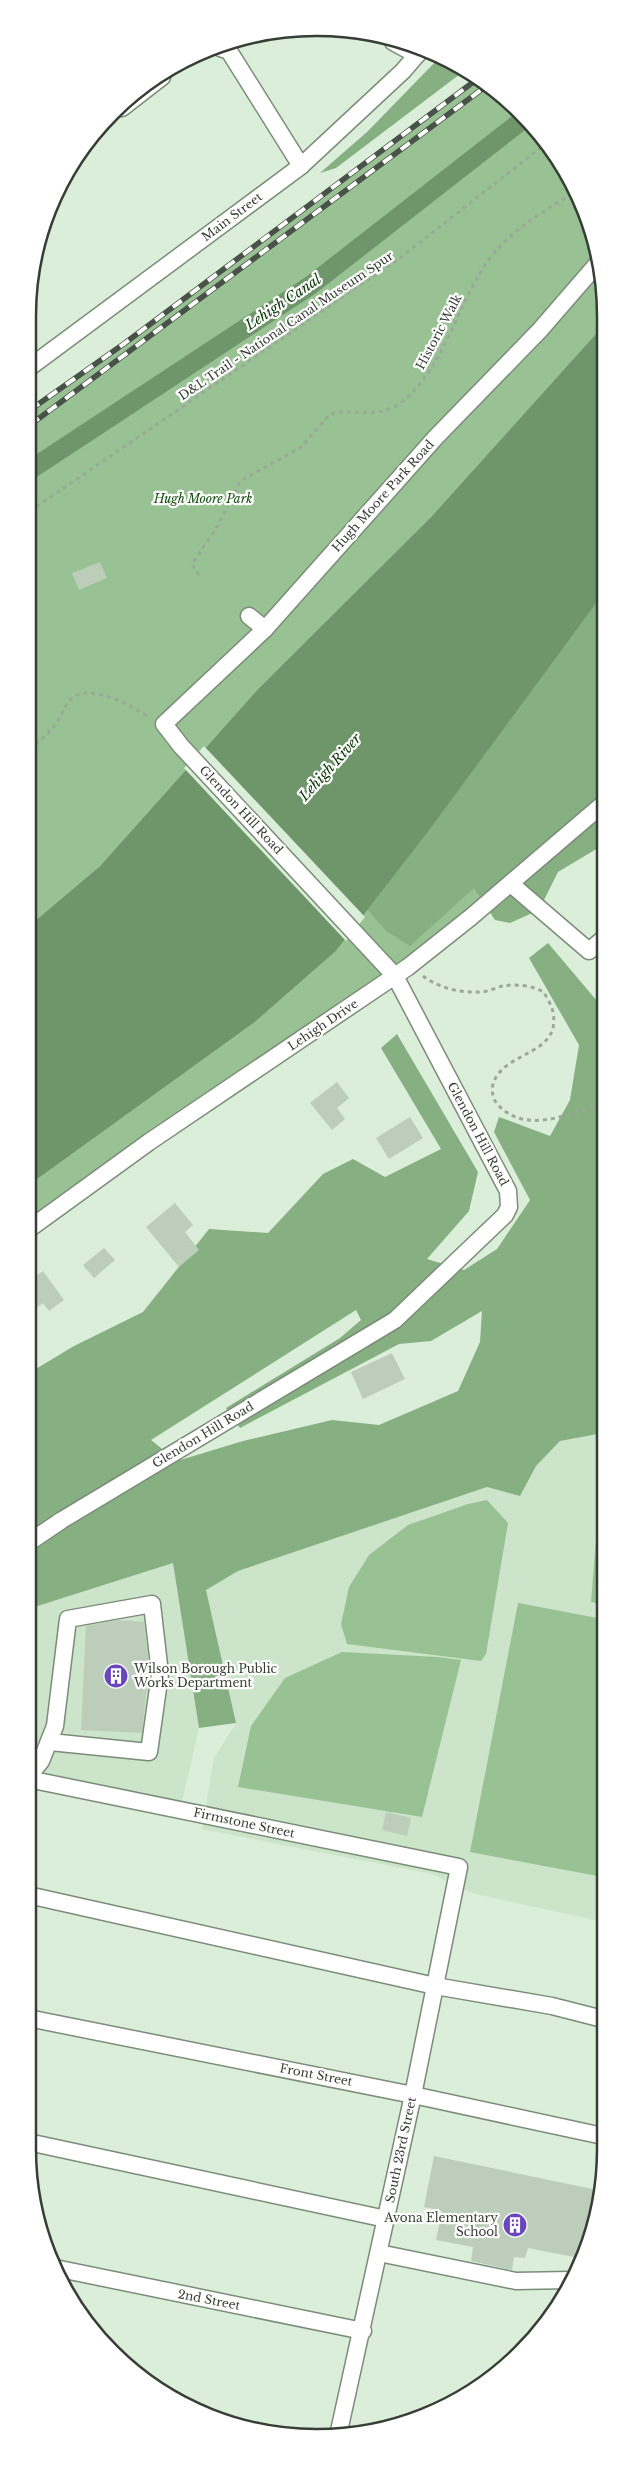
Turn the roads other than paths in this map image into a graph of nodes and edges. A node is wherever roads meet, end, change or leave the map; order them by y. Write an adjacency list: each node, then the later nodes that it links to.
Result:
1 (228, 51): 3 (street)
2 (417, 55): 3 (street, Main Street)
3 (301, 166): 5 (street, Main Street)
4 (592, 270): 7 (street, Hugh Moore Park Road)
5 (36, 364)
6 (249, 616): 7 (street)
7 (266, 629): 8 (street, Hugh Moore Park Road)
8 (164, 724): 12 (street, Glendon Hill Road)
9 (597, 809): 10 (street, Lehigh Drive)
10 (511, 884): 11 (street); 12 (street, Lehigh Drive)
11 (597, 944)
12 (396, 976): 13 (street, Lehigh Drive); 14 (street, Glendon Hill Road)
13 (36, 1224)
14 (36, 1538)
15 (50, 1742): 15 (street); 16 (street)
16 (36, 1770)
17 (36, 1780): 18 (street, Firmstone Street)
18 (459, 1867): 20 (street, South 23rd Street)
19 (36, 1897): 20 (street)
20 (434, 1986): 21 (street); 23 (street, South 23rd Street)
21 (597, 2017)
22 (36, 2020): 23 (street, Front Street)
23 (413, 2095): 24 (street, Front Street); 26 (street, South 23rd Street)
24 (597, 2135)
25 (36, 2144): 26 (street)
26 (386, 2219): 27 (street, South 23rd Street)
27 (379, 2252): 29 (street); 30 (street, South 23rd Street)
28 (64, 2270): 30 (street, 2nd Street)
29 (564, 2280)
30 (363, 2330): 31 (street, South 23rd Street)
31 (340, 2427)

